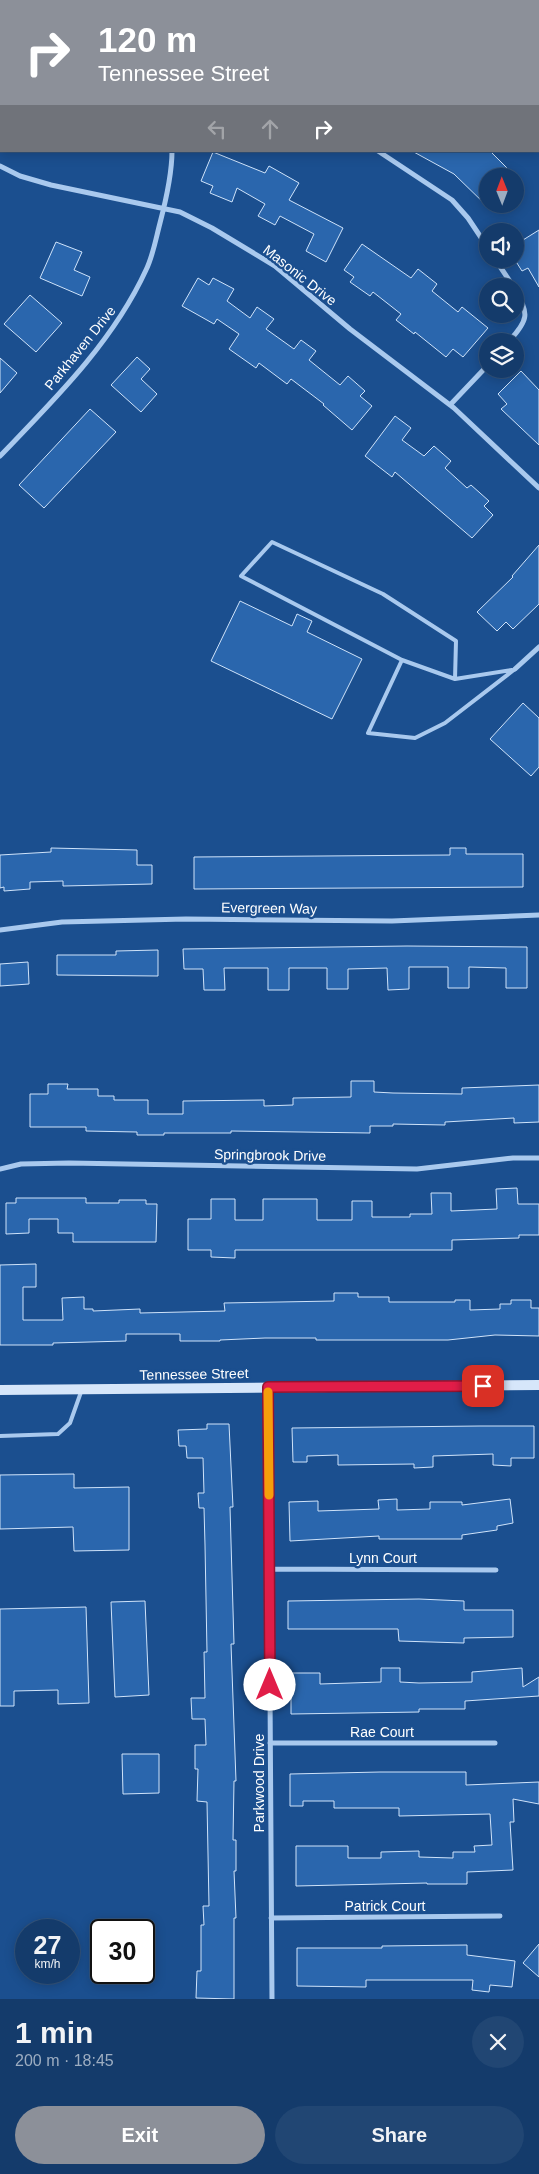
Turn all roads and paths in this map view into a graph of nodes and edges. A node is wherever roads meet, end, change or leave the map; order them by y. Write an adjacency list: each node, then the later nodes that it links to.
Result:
1 (172, 152): 4 (street, Parkhaven Drive)
2 (380, 152): 5 (street)
3 (0, 166): 4 (street, Masonic Drive)
4 (164, 208): 11 (street, Masonic Drive); 12 (street, Parkhaven Drive)
5 (479, 234)
6 (524, 304): 7 (street)
7 (524, 322)
8 (523, 323): 9 (street)
9 (515, 333)
10 (479, 374): 11 (street)
11 (450, 405): 13 (street, Masonic Drive)
12 (0, 456)
13 (539, 488)
14 (539, 647): 16 (street)
15 (402, 660): 16 (lane); 17 (lane); 17 (lane)
16 (514, 669): 17 (lane)
17 (455, 679)
18 (539, 915): 19 (street, Evergreen Way)
19 (0, 930)
20 (539, 1158): 21 (street, Springbrook Drive)
21 (0, 1168)
22 (539, 1385): 23 (main road, Tennessee Street)
23 (268, 1387): 24 (main road, Tennessee Street); 27 (street, Parkwood Drive)
24 (82, 1389): 25 (main road, Tennessee Street); 26 (lane)
25 (0, 1390)
26 (0, 1436)
27 (269, 1568): 28 (street, Lynn Court); 29 (street, Parkwood Drive)
28 (496, 1570)
29 (270, 1743): 30 (street, Rae Court); 32 (street, Parkwood Drive)
30 (495, 1743)
31 (500, 1916): 32 (street, Patrick Court)
32 (271, 1918): 33 (street, Parkwood Drive)
33 (272, 1999)

